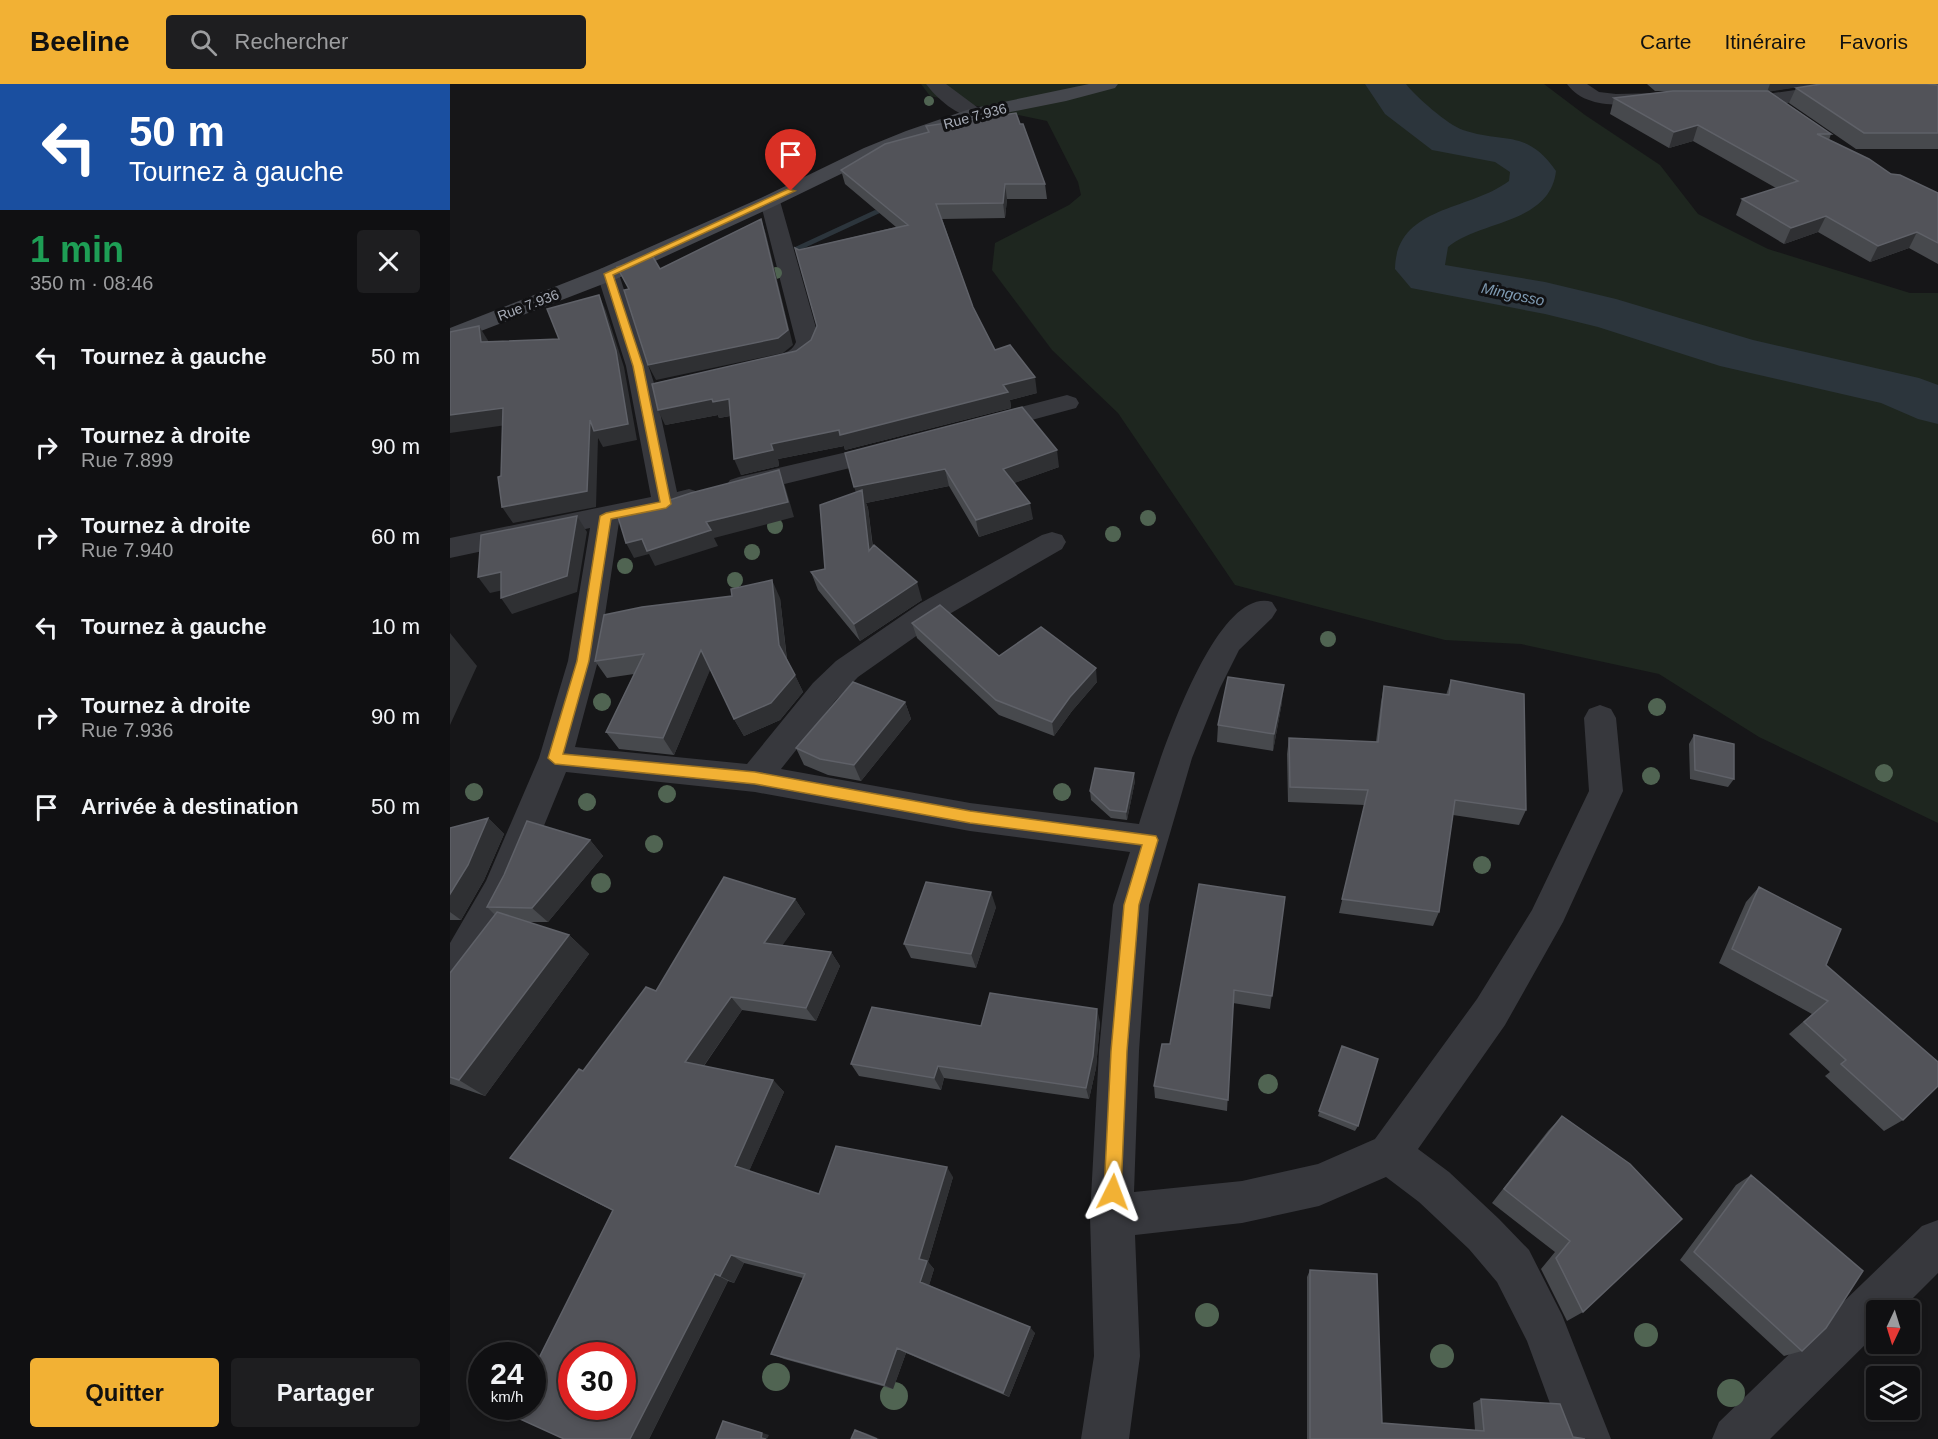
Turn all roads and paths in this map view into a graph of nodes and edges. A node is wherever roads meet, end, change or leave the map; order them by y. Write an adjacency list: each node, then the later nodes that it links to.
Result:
1 (934, 84): 8 (street)
2 (1109, 84): 8 (street, Rue 7.936)
3 (1576, 84): 5 (street)
4 (1850, 87): 7 (street)
5 (1676, 99)
6 (1721, 99): 7 (street)
7 (1767, 99): 9 (street)
8 (976, 113): 10 (street, Rue 7.936)
9 (1792, 118)
10 (770, 201): 11 (street, Rue 7.936); 13 (street)
11 (608, 274): 12 (street, Rue 7.936); 15 (street)
12 (450, 336)
13 (758, 368)
14 (724, 375): 15 (street)
15 (644, 393): 19 (street)
16 (1067, 403): 17 (street)
17 (964, 430)
18 (918, 443): 19 (street)
19 (666, 504): 20 (street)
20 (606, 516): 22 (street); 25 (street)
21 (1052, 542): 26 (street)
22 (450, 548)
23 (1262, 610): 27 (street)
24 (1600, 718): 29 (street)
25 (555, 758): 26 (street); 28 (street)
26 (755, 778): 27 (street)
27 (1151, 840): 30 (street)
28 (450, 979)
29 (1390, 1154): 30 (street); 33 (street)
30 (1112, 1216): 32 (street)
31 (1938, 1242): 34 (street)
32 (1105, 1439)
33 (1587, 1439)
34 (1736, 1439)

